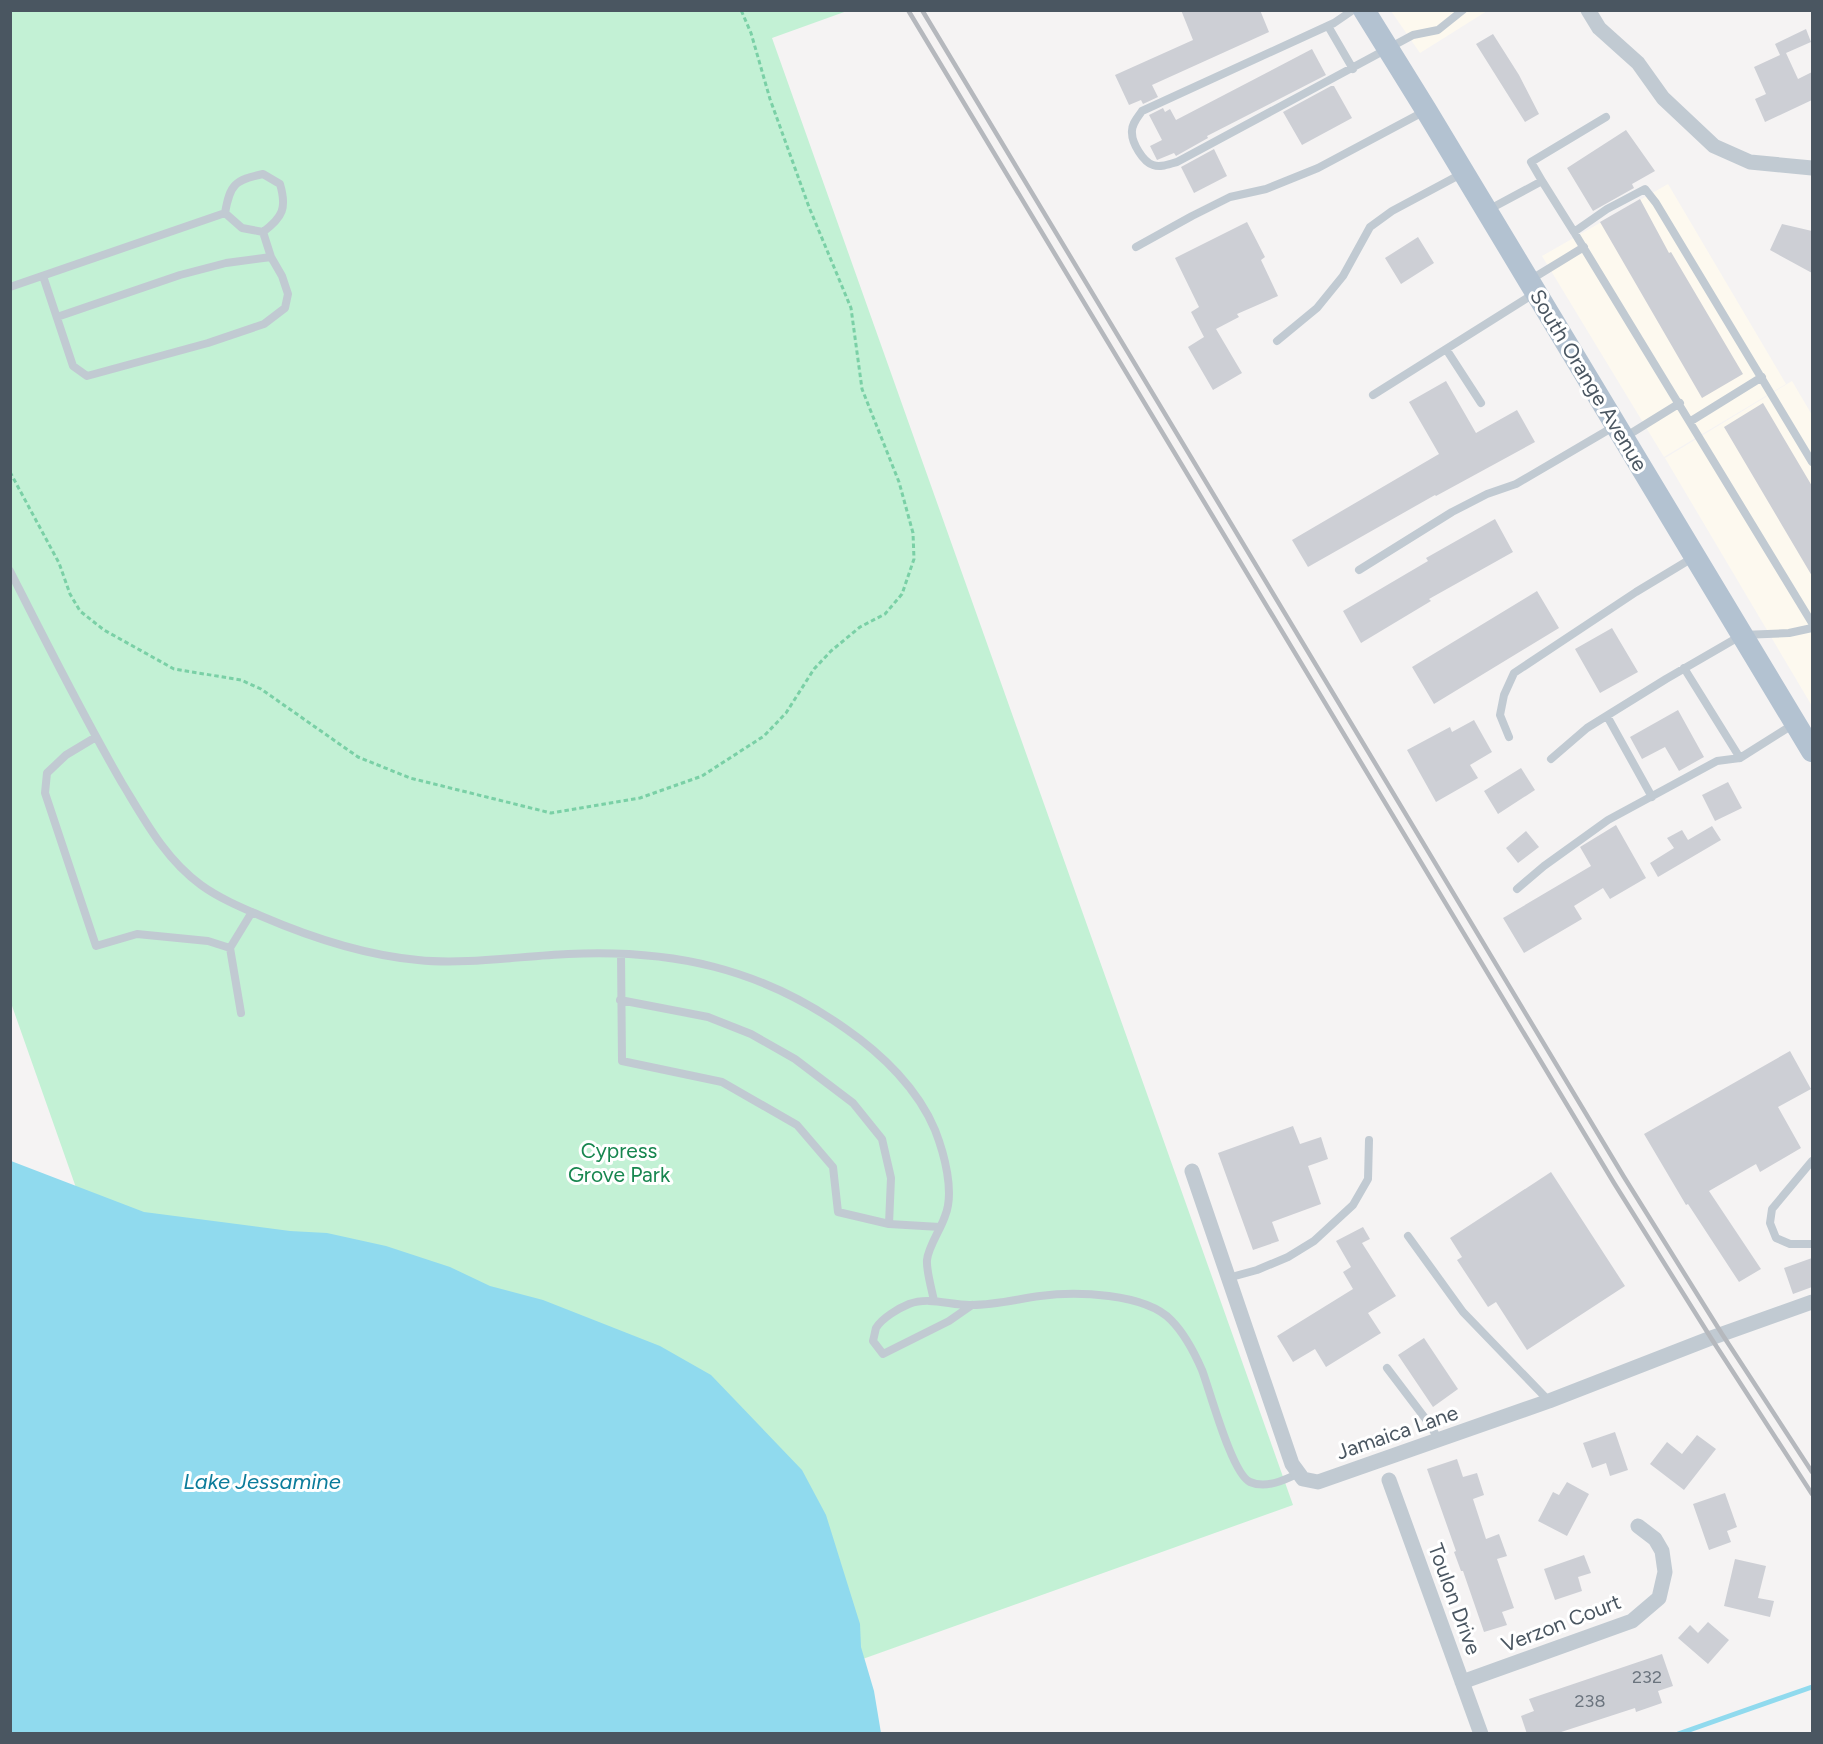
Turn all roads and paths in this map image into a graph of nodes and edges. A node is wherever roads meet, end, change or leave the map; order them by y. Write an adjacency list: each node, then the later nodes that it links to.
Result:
1 (741, 10): 34 (path)
2 (1353, 10): 6 (lane)
3 (1364, 10): 7 (main road, South Orange Avenue)
4 (1463, 10): 7 (lane)
5 (1588, 10): 11 (street)
6 (1328, 26): 8 (lane); 8 (lane)
7 (1388, 48): 8 (lane); 9 (main road, South Orange Avenue)
8 (1353, 69)
9 (1426, 110): 12 (main road, South Orange Avenue); 18 (lane)
10 (1606, 117): 13 (lane)
11 (1812, 168)
12 (1464, 173): 14 (main road, South Orange Avenue); 25 (lane)
13 (1542, 181): 14 (lane); 17 (lane)
14 (1487, 210): 22 (main road, South Orange Avenue)
15 (225, 213): 16 (lane); 16 (lane); 21 (lane)
16 (264, 232): 20 (lane)
17 (1574, 232): 19 (lane); 27 (lane)
18 (1136, 247)
19 (1584, 247): 22 (lane); 30 (lane)
20 (271, 257): 24 (lane); 24 (lane)
21 (43, 276): 23 (lane); 24 (lane)
22 (1532, 286): 26 (lane); 32 (main road, South Orange Avenue)
23 (10, 287)
24 (57, 317)
25 (1277, 341)
26 (1446, 349): 28 (lane); 29 (lane)
27 (1762, 377): 31 (lane); 33 (lane)
28 (1373, 395)
29 (1481, 403)
30 (1680, 404): 31 (lane); 32 (lane)
31 (1691, 421): 38 (lane)
32 (1620, 432): 35 (main road, South Orange Avenue); 36 (lane)
33 (1812, 462)
34 (10, 472)
35 (1695, 556): 40 (main road, South Orange Avenue); 45 (lane)
36 (1359, 570)
37 (10, 571): 44 (lane)
38 (1812, 623)
39 (1812, 628): 40 (lane)
40 (1742, 635): 41 (lane); 43 (main road, South Orange Avenue)
41 (1684, 668): 42 (lane); 47 (lane)
42 (1607, 716): 48 (lane); 49 (lane)
43 (1795, 723): 46 (main road, South Orange Avenue); 47 (lane)
44 (96, 737): 51 (lane); 52 (lane)
45 (1509, 737)
46 (1812, 752)
47 (1740, 758): 49 (lane)
48 (1551, 759)
49 (1652, 797): 50 (lane)
50 (1518, 889)
51 (252, 912): 52 (lane); 53 (lane)
52 (230, 948): 55 (lane)
53 (621, 954): 54 (lane); 60 (lane)
54 (620, 1000): 59 (lane); 59 (lane)
55 (241, 1013)
56 (1369, 1140): 63 (lane)
57 (1812, 1161): 62 (lane)
58 (1192, 1170): 63 (street)
59 (890, 1224): 60 (lane)
60 (940, 1227): 64 (lane)
61 (1408, 1236): 68 (lane)
62 (1812, 1244)
63 (1228, 1278): 70 (street)
64 (934, 1300): 66 (lane); 66 (lane)
65 (1812, 1302): 68 (street, Jamaica Lane)
66 (972, 1305): 70 (lane)
67 (1388, 1368): 69 (lane)
68 (1549, 1401): 69 (street, Jamaica Lane)
69 (1439, 1441): 70 (street, Jamaica Lane)
70 (1299, 1473)
71 (1389, 1480): 73 (street, Toulon Drive)
72 (1638, 1526): 73 (street, Verzon Court)
73 (1462, 1682): 74 (street, Toulon Drive)
74 (1480, 1734)

